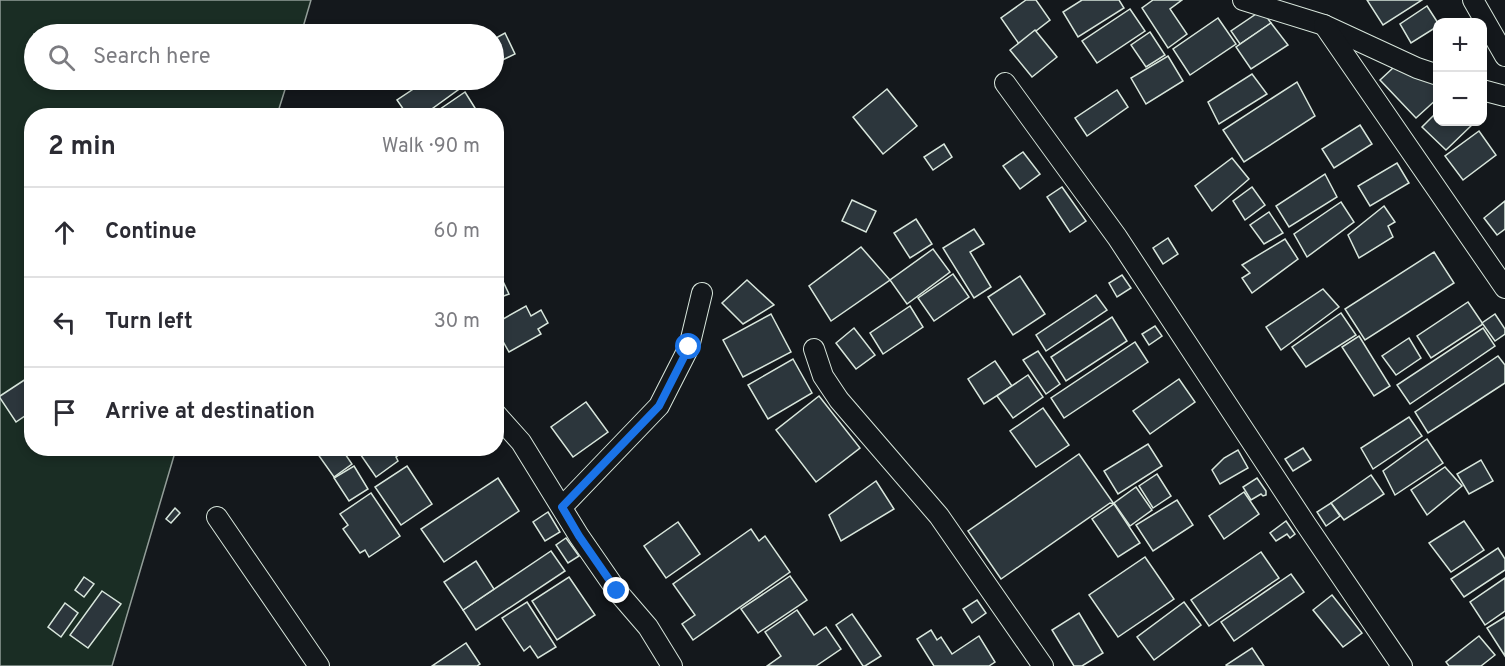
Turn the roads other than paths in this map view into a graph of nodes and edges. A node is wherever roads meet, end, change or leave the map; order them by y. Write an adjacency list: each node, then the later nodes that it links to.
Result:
1 (1243, 0): 3 (street)
2 (1473, 0): 4 (street)
3 (1324, 25): 5 (street); 9 (street)
4 (1505, 56)
5 (1433, 74)
6 (1005, 83): 18 (street)
7 (1487, 91): 8 (street)
8 (1505, 96)
9 (1505, 288)
10 (702, 293): 13 (street)
11 (814, 349): 17 (street)
12 (504, 423): 13 (street)
13 (562, 507): 16 (street)
14 (217, 517): 15 (street)
15 (319, 666)
16 (672, 666)
17 (1043, 666)
18 (1402, 666)

